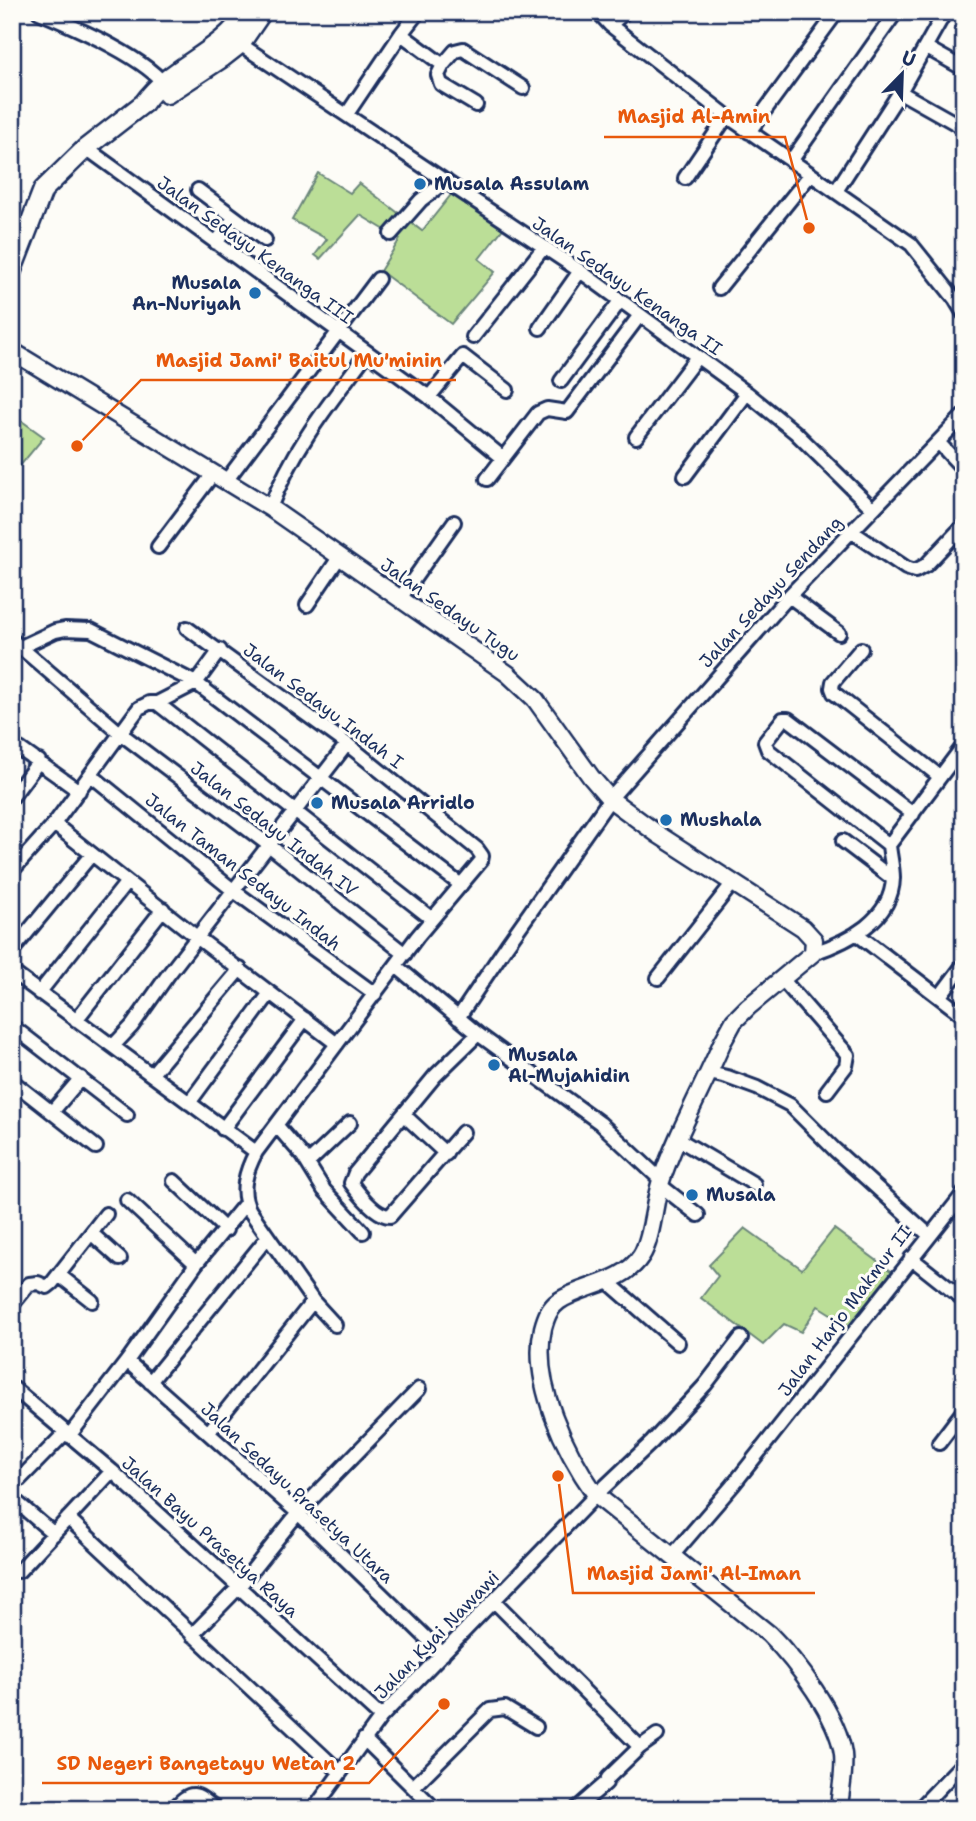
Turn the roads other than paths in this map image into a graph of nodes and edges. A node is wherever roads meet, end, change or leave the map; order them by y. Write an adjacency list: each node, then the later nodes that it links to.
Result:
1 (39, 12): 10 (street)
2 (247, 12): 15 (main road)
3 (262, 12): 13 (main road)
4 (418, 12): 12 (street)
5 (598, 12): 11 (street)
6 (625, 12): 11 (street)
7 (837, 12): 25 (street)
8 (896, 12): 27 (street)
9 (945, 12): 14 (street)
10 (55, 15): 18 (street)
11 (610, 25): 23 (street)
12 (401, 34): 16 (street); 22 (street)
13 (240, 44): 15 (main road); 22 (street, Jalan Sedayu Kenanga II)
14 (927, 48): 17 (street); 20 (street)
15 (218, 53): 18 (main road)
16 (443, 65): 19 (street); 21 (street)
17 (964, 69)
18 (167, 87): 26 (main road)
19 (523, 88)
20 (900, 92): 24 (street); 32 (street)
21 (476, 106)
22 (347, 114): 30 (street, Jalan Sedayu Kenanga II)
23 (727, 116): 25 (street); 29 (street)
24 (964, 128)
25 (749, 132): 27 (street)
26 (86, 148): 36 (street, Jalan Sedayu Kenanga III); 38 (main road)
27 (791, 161): 28 (street)
28 (810, 175): 32 (street); 41 (street)
29 (685, 178)
30 (446, 180): 34 (street); 37 (street, Jalan Sedayu Kenanga II)
31 (198, 190): 33 (street)
32 (836, 191): 43 (street)
33 (234, 218): 35 (street); 36 (street)
34 (391, 234)
35 (265, 240)
36 (216, 243): 46 (street, Jalan Sedayu Kenanga III)
37 (544, 247): 39 (street, Jalan Sedayu Kenanga II); 47 (street)
38 (12, 270)
39 (580, 271): 42 (street, Jalan Sedayu Kenanga II); 45 (street)
40 (378, 279): 46 (street)
41 (719, 288)
42 (620, 301): 44 (street, Jalan Sedayu Kenanga II); 51 (street)
43 (964, 314)
44 (640, 315): 50 (street, Jalan Sedayu Kenanga II); 58 (street)
45 (540, 328)
46 (338, 331): 49 (street, Jalan Sedayu Kenanga III); 61 (street)
47 (473, 338)
48 (12, 351): 61 (street, Jalan Sedayu Tugu)
49 (367, 353): 54 (street, Jalan Sedayu Kenanga III); 63 (street)
50 (697, 357): 53 (street, Jalan Sedayu Kenanga II); 56 (street)
51 (561, 381)
52 (507, 390): 54 (street)
53 (747, 393): 60 (street); 64 (street, Jalan Sedayu Kenanga II)
54 (429, 397): 58 (street, Jalan Sedayu Kenanga III)
55 (964, 415): 57 (street, Jalan Sedayu Sendang)
56 (636, 438)
57 (939, 443): 59 (street); 64 (street, Jalan Sedayu Sendang)
58 (503, 458): 62 (street)
59 (964, 470)
60 (685, 475)
61 (220, 477): 63 (street, Jalan Sedayu Tugu); 68 (street)
62 (487, 479)
63 (270, 508): 69 (street, Jalan Sedayu Tugu)
64 (872, 508): 67 (street, Jalan Sedayu Sendang)
65 (454, 522): 71 (street)
66 (964, 525): 67 (street)
67 (851, 531): 70 (street, Jalan Sedayu Sendang)
68 (158, 547)
69 (340, 556): 71 (street, Jalan Sedayu Tugu); 72 (street)
70 (789, 596): 74 (street); 90 (street, Jalan Sedayu Sendang)
71 (401, 597): 90 (street, Jalan Sedayu Tugu)
72 (307, 605)
73 (187, 628): 77 (street, Jalan Sedayu Indah I)
74 (839, 633)
75 (17, 644): 78 (street); 80 (street, Jalan Sedayu Indah IV)
76 (861, 649): 86 (street)
77 (220, 650): 78 (street); 81 (street, Jalan Sedayu Indah I)
78 (196, 682): 79 (street); 87 (street)
79 (157, 703): 80 (street); 91 (street)
80 (120, 733): 85 (street); 96 (street, Jalan Sedayu Indah IV)
81 (347, 744): 87 (street); 102 (street, Jalan Sedayu Indah I)
82 (964, 745): 86 (street)
83 (20, 749): 84 (street)
84 (39, 761): 88 (street); 89 (street)
85 (91, 775): 88 (street); 103 (street, Jalan Taman Sedayu Indah)
86 (939, 776): 92 (street)
87 (320, 779): 91 (street); 102 (street)
88 (79, 791): 93 (street)
89 (12, 797)
90 (610, 799): 101 (street, Jalan Sedayu Tugu); 122 (street, Jalan Sedayu Sendang)
91 (295, 811): 96 (street); 105 (street)
92 (913, 814): 95 (street); 95 (street)
93 (54, 824): 97 (street); 98 (street)
94 (843, 841): 99 (street)
95 (889, 845): 99 (street)
96 (270, 846): 103 (street); 110 (street, Jalan Sedayu Indah IV)
97 (92, 854): 100 (street); 108 (street)
98 (12, 871)
99 (893, 879): 106 (street)
100 (127, 881): 104 (street); 117 (street)
101 (732, 884): 109 (street, Jalan Sedayu Tugu); 115 (street)
102 (461, 885): 105 (street)
103 (234, 891): 107 (street); 119 (street, Jalan Taman Sedayu Indah)
104 (163, 909): 107 (street); 124 (street)
105 (432, 919): 110 (street)
106 (857, 934): 109 (street); 120 (street)
107 (198, 938): 113 (street); 128 (street)
108 (12, 950)
109 (813, 953): 116 (street)
110 (405, 954): 112 (street)
111 (964, 964): 120 (street)
112 (396, 966): 119 (street); 122 (street)
113 (240, 969): 118 (street); 130 (street)
114 (12, 972): 117 (street)
115 (658, 978)
116 (783, 980): 129 (street); 133 (street)
117 (39, 993): 124 (street)
118 (270, 993): 123 (street); 134 (street)
119 (374, 994): 127 (street)
120 (940, 996): 121 (street)
121 (964, 1016)
122 (458, 1018): 126 (street)
123 (305, 1019): 127 (street); 140 (street)
124 (76, 1020): 128 (street)
125 (12, 1026): 131 (street)
126 (478, 1034): 137 (street); 148 (street)
127 (337, 1044): 139 (street)
128 (113, 1046): 130 (street)
129 (709, 1073): 142 (street); 158 (street, Jalan Harjo Makmur II)
130 (152, 1074): 134 (street)
131 (81, 1079): 135 (street); 136 (street)
132 (12, 1081): 135 (street)
133 (827, 1091)
134 (189, 1103): 140 (street)
135 (52, 1112): 143 (street)
136 (127, 1115)
137 (404, 1115): 145 (street); 145 (street)
138 (350, 1123): 146 (street)
139 (277, 1126): 144 (street); 146 (street)
140 (223, 1129): 144 (street)
141 (463, 1132): 145 (street)
142 (678, 1139): 148 (street); 149 (street)
143 (96, 1147)
144 (256, 1152): 152 (street)
145 (446, 1154)
146 (308, 1163): 156 (street)
147 (174, 1181): 155 (street)
148 (660, 1183): 154 (street); 164 (street)
149 (754, 1184)
150 (964, 1193): 158 (street)
151 (127, 1199): 162 (street)
152 (245, 1204): 155 (street); 159 (street)
153 (106, 1214): 157 (street)
154 (698, 1215)
155 (226, 1230): 162 (street)
156 (363, 1232)
157 (91, 1233): 161 (street); 163 (street)
158 (929, 1235): 160 (street, Jalan Harjo Makmur II)
159 (267, 1238): 167 (street); 173 (street)
160 (911, 1258): 165 (street); 187 (street, Jalan Harjo Makmur II)
161 (120, 1259)
162 (196, 1264): 172 (street)
163 (59, 1275): 166 (street); 168 (street)
164 (607, 1281): 171 (street); 182 (street)
165 (964, 1300)
166 (92, 1301)
167 (313, 1301): 169 (street); 177 (street)
168 (12, 1305)
169 (335, 1325)
170 (741, 1338): 182 (street, Jalan Kyai Nawawi)
171 (678, 1343)
172 (127, 1361): 173 (street, Jalan Sedayu Prasetya Utara); 178 (street)
173 (150, 1382): 177 (street, Jalan Sedayu Prasetya Utara)
174 (12, 1387): 178 (street, Jalan Bayu Prasetya Raya)
175 (419, 1389): 184 (street)
176 (964, 1410): 179 (street)
177 (208, 1433): 184 (street, Jalan Sedayu Prasetya Utara)
178 (67, 1434): 180 (street, Jalan Bayu Prasetya Raya); 181 (street)
179 (939, 1443)
180 (112, 1471): 185 (street); 189 (street, Jalan Bayu Prasetya Raya)
181 (19, 1480)
182 (596, 1495): 187 (street); 190 (street, Jalan Kyai Nawawi)
183 (12, 1498): 186 (street)
184 (298, 1513): 189 (street); 192 (street, Jalan Sedayu Prasetya Utara)
185 (68, 1518): 186 (street); 191 (street)
186 (54, 1534): 188 (street)
187 (671, 1557): 206 (street)
188 (19, 1570)
189 (239, 1587): 191 (street); 193 (street, Jalan Bayu Prasetya Raya)
190 (495, 1602): 192 (street, Jalan Kyai Nawawi); 197 (street)
191 (192, 1635): 199 (street)
192 (443, 1654): 193 (street, Jalan Kyai Nawawi)
193 (381, 1717): 196 (street, Jalan Kyai Nawawi)
194 (536, 1727): 200 (street)
195 (657, 1735): 197 (street)
196 (364, 1739): 199 (street, Jalan Kyai Nawawi); 200 (street)
197 (640, 1747): 205 (street)
198 (964, 1762): 207 (street)
199 (340, 1772): 203 (street, Jalan Kyai Nawawi)
200 (413, 1787): 204 (street)
201 (173, 1809): 202 (street)
202 (215, 1809)
203 (314, 1809)
204 (435, 1809)
205 (576, 1809)
206 (838, 1809)
207 (919, 1809)

